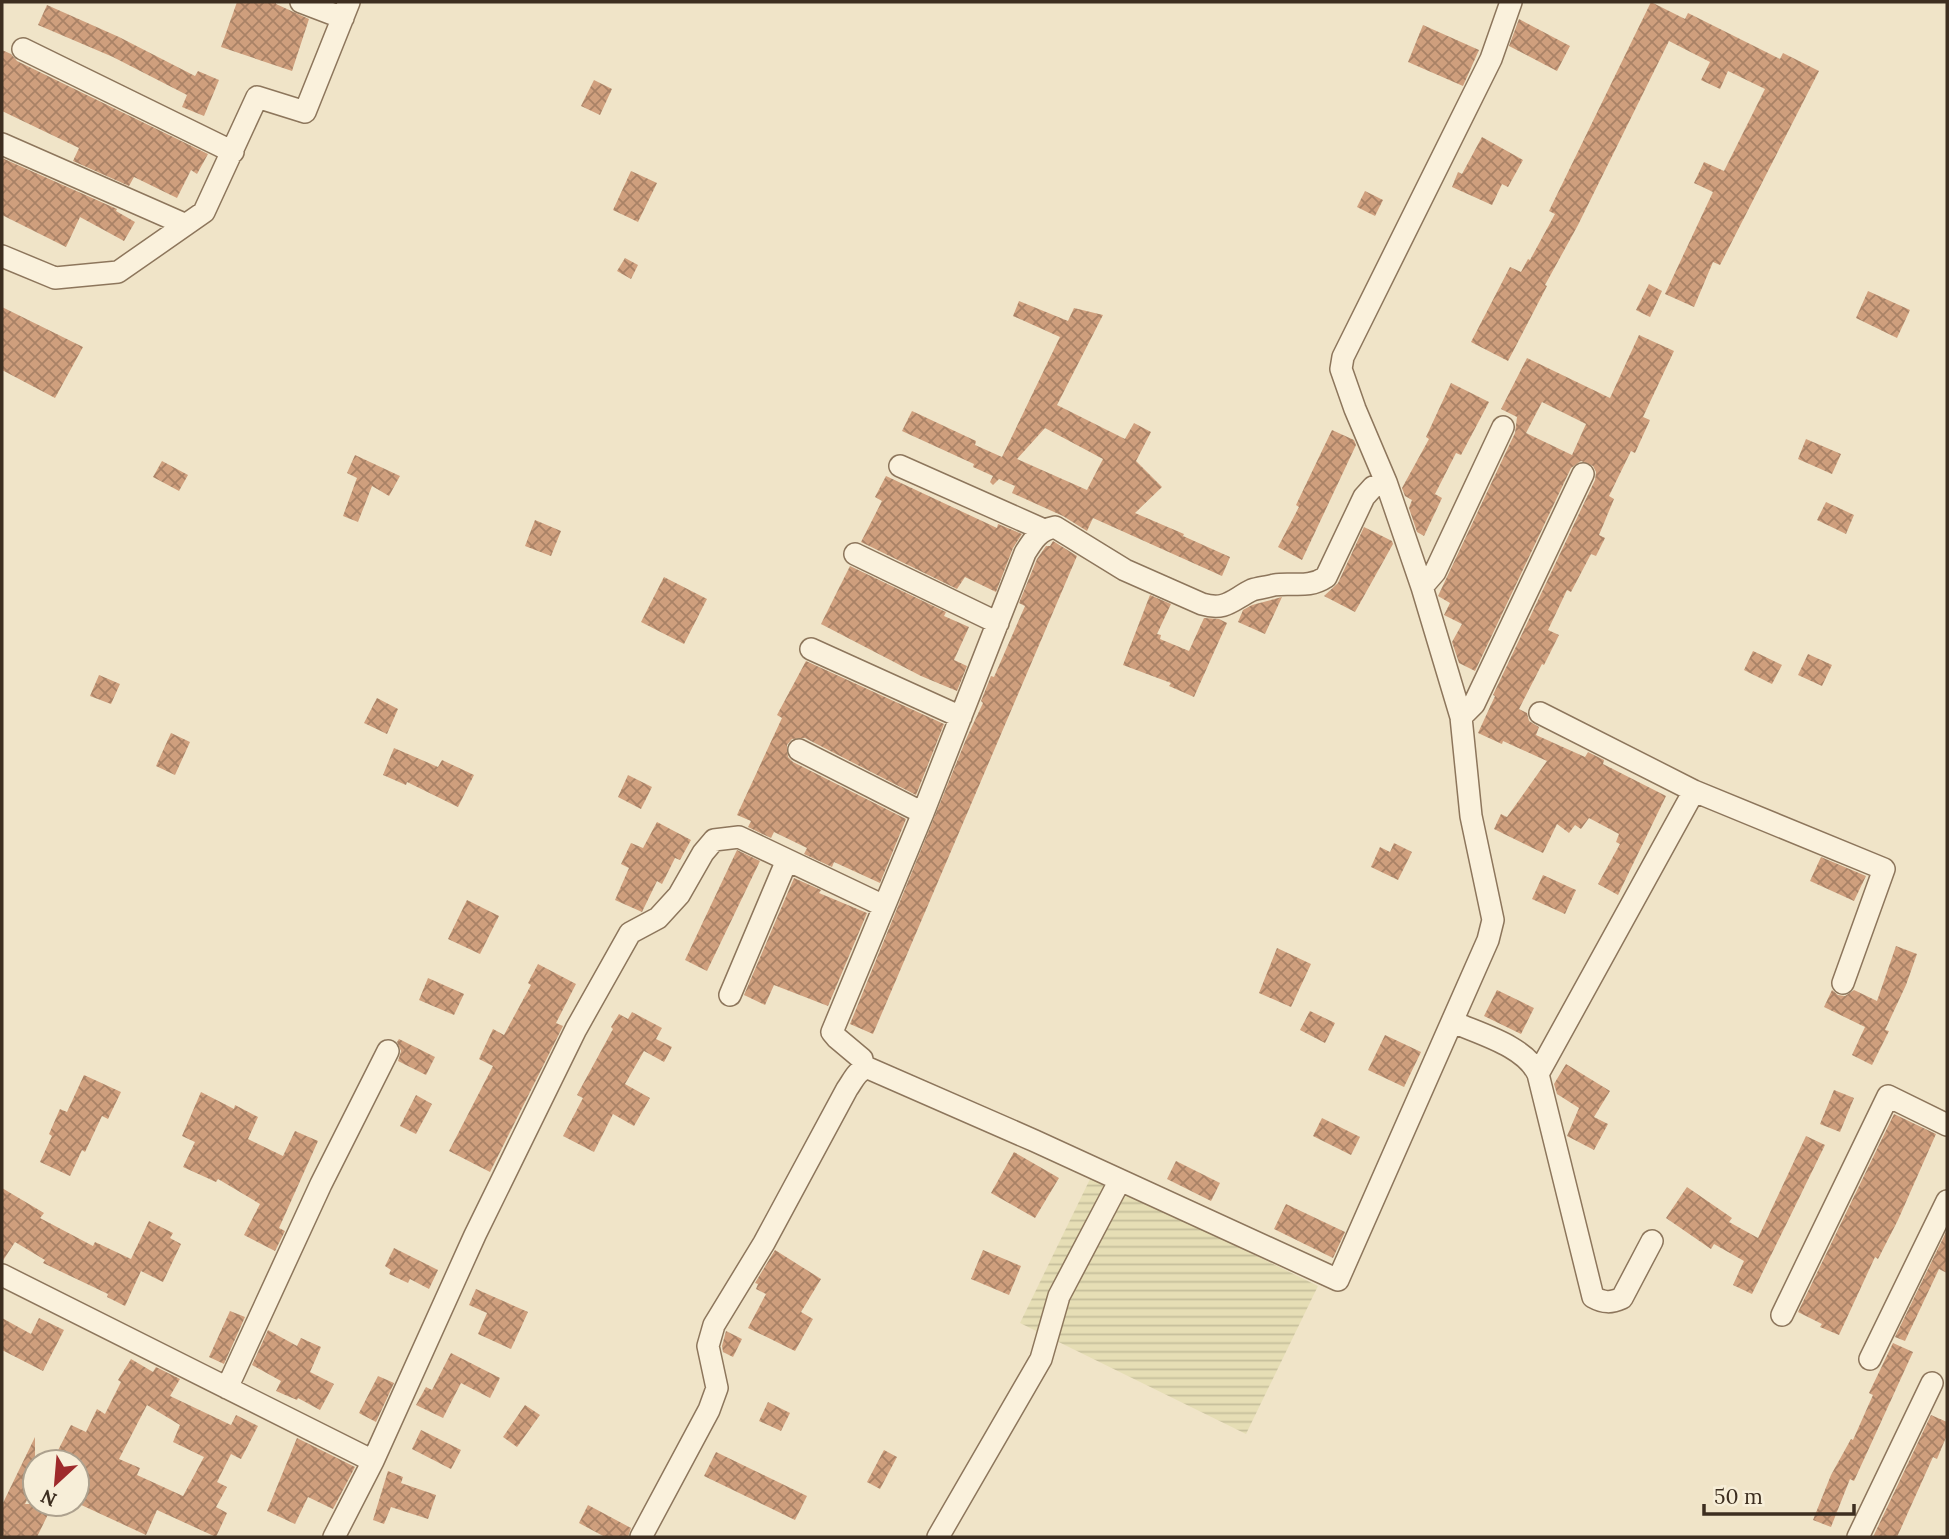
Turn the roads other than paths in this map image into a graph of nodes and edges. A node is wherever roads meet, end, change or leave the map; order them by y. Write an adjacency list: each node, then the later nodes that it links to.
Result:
1 (301, 2): 3 (street)
2 (1511, 2): 12 (street)
3 (346, 10): 6 (street)
4 (23, 49): 6 (street)
5 (2, 144): 7 (street)
6 (233, 152): 7 (street)
7 (184, 224): 8 (street)
8 (2, 256)
9 (1503, 427): 15 (street)
10 (900, 466): 13 (street)
11 (1583, 474): 20 (street)
12 (1386, 482): 13 (street); 15 (street)
13 (1044, 530): 16 (street)
14 (855, 554): 16 (street)
15 (1422, 587): 20 (street)
16 (998, 623): 19 (street)
17 (811, 649): 19 (street)
18 (1540, 713): 22 (street)
19 (961, 717): 23 (street)
20 (1461, 717): 28 (street)
21 (799, 750): 23 (street)
22 (1694, 791): 26 (street); 31 (street)
23 (923, 813): 25 (street)
24 (787, 860): 25 (street); 27 (street); 41 (street)
25 (884, 906): 30 (street)
26 (1843, 983)
27 (730, 995)
28 (1453, 1021): 31 (street); 33 (street)
29 (388, 1051): 40 (street)
30 (863, 1069): 33 (street); 43 (street)
31 (1538, 1074): 35 (street)
32 (1947, 1125): 37 (street)
33 (1120, 1180): 44 (street)
34 (1947, 1201): 38 (street)
35 (1652, 1241)
36 (2, 1275): 40 (street)
37 (1782, 1315)
38 (1870, 1359)
39 (1932, 1383): 45 (street)
40 (227, 1388): 41 (street)
41 (373, 1461): 42 (street)
42 (334, 1537)
43 (641, 1537)
44 (938, 1537)
45 (1858, 1537)

